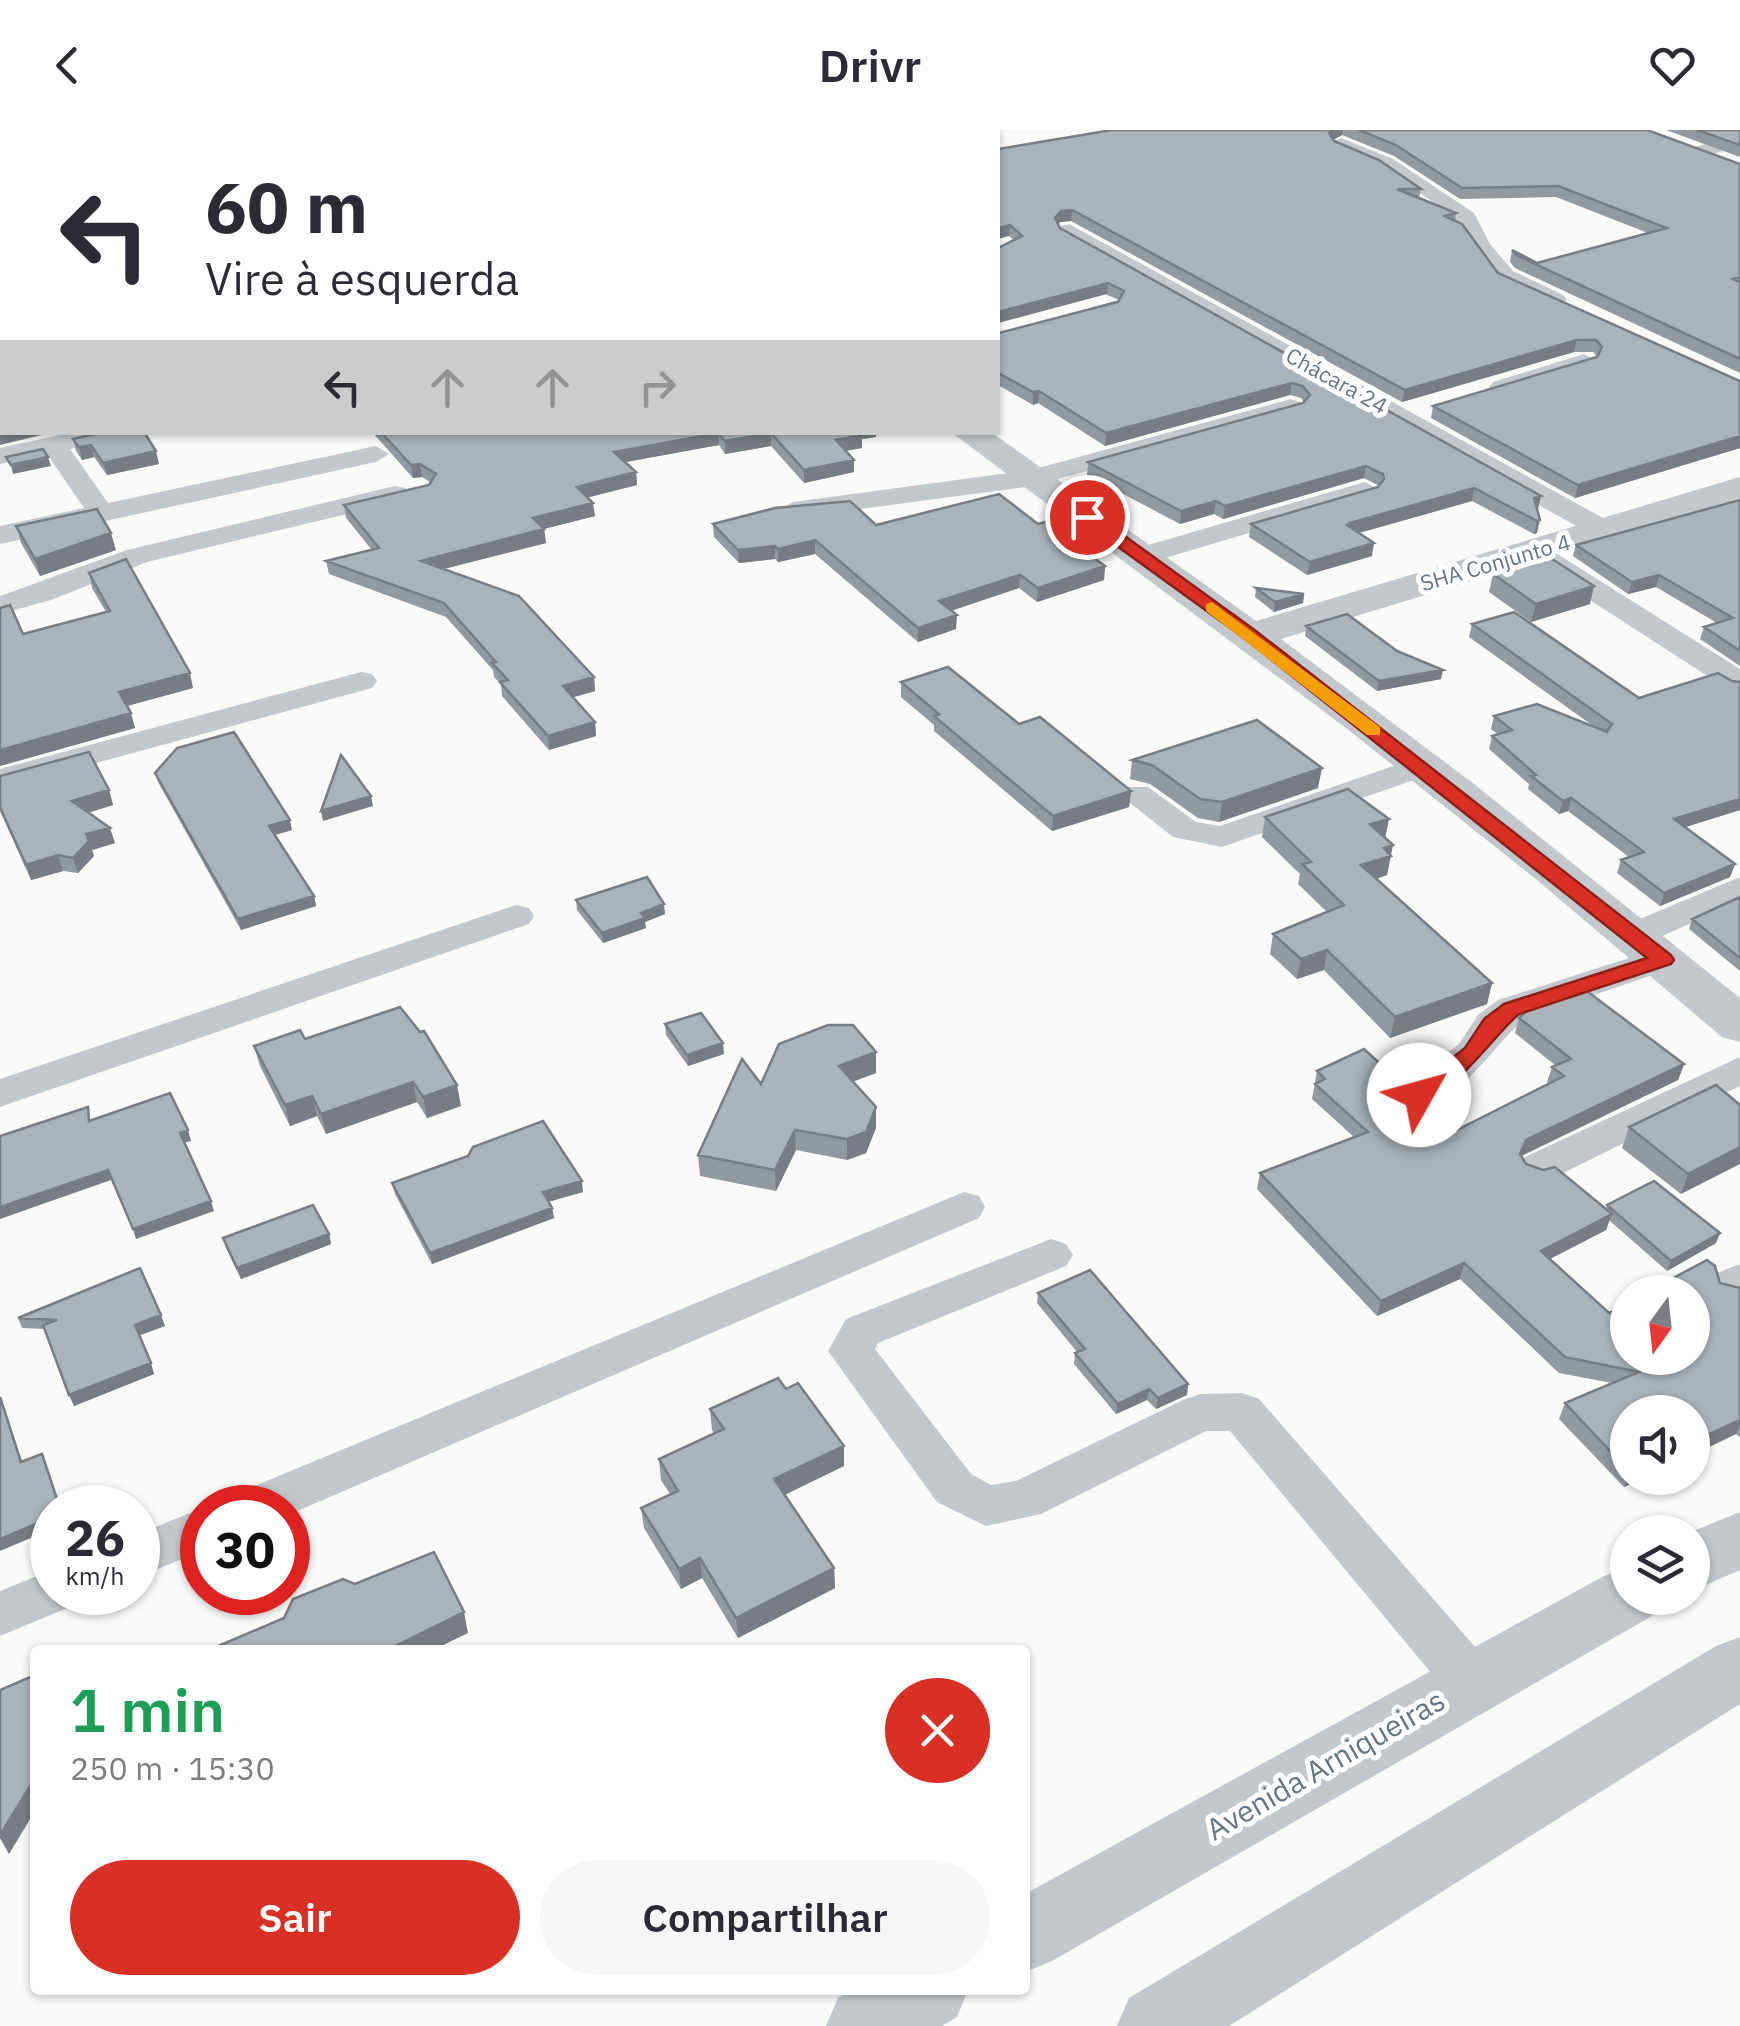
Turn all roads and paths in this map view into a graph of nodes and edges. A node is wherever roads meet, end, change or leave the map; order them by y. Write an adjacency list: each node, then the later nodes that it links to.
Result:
1 (1740, 140): 3 (street)
2 (1340, 144): 5 (street)
3 (1740, 168)
4 (1069, 231): 10 (street, Chácara 24)
5 (1578, 310)
6 (1584, 360): 7 (street)
7 (1482, 392)
8 (1435, 405): 10 (street)
9 (1290, 407): 16 (street)
10 (1400, 416): 22 (street, Chácara 24)
11 (99, 435): 13 (street)
12 (972, 435): 16 (street)
13 (54, 445): 15 (street); 21 (street)
14 (376, 454): 21 (street)
15 (0, 456)
16 (1033, 478): 20 (street); 25 (street)
17 (420, 488): 26 (street)
18 (1740, 488): 22 (street, SHA Conjunto 4)
19 (1365, 490): 25 (street)
20 (780, 512)
21 (102, 514): 23 (street)
22 (1604, 530): 24 (street, SHA Conjunto 4)
23 (0, 535)
24 (1533, 550): 27 (street, SHA Conjunto 4); 29 (street)
25 (1142, 556): 27 (street)
26 (0, 605)
27 (1250, 635): 30 (street)
28 (361, 681): 31 (street)
29 (1740, 682)
30 (1419, 768): 32 (street); 35 (street)
31 (0, 779)
32 (1136, 794)
33 (1740, 888): 35 (street)
34 (516, 916): 38 (street)
35 (1650, 947): 36 (street); 39 (street)
36 (1740, 1025)
37 (1740, 1070): 40 (street)
38 (0, 1093)
39 (1419, 1095)
40 (1540, 1167)
41 (964, 1207): 43 (street)
42 (1050, 1255): 50 (street)
43 (306, 1485)
44 (1740, 1539): 45 (street)
45 (1710, 1554)
46 (30, 1601): 48 (street)
47 (1610, 1606): 50 (street, Avenida Arniqueiras)
48 (0, 1614)
49 (1740, 1666): 54 (street)
50 (1472, 1681): 51 (street, Avenida Arniqueiras)
51 (1030, 1933)
52 (920, 1995): 53 (street)
53 (866, 2026)
54 (1156, 2026)

